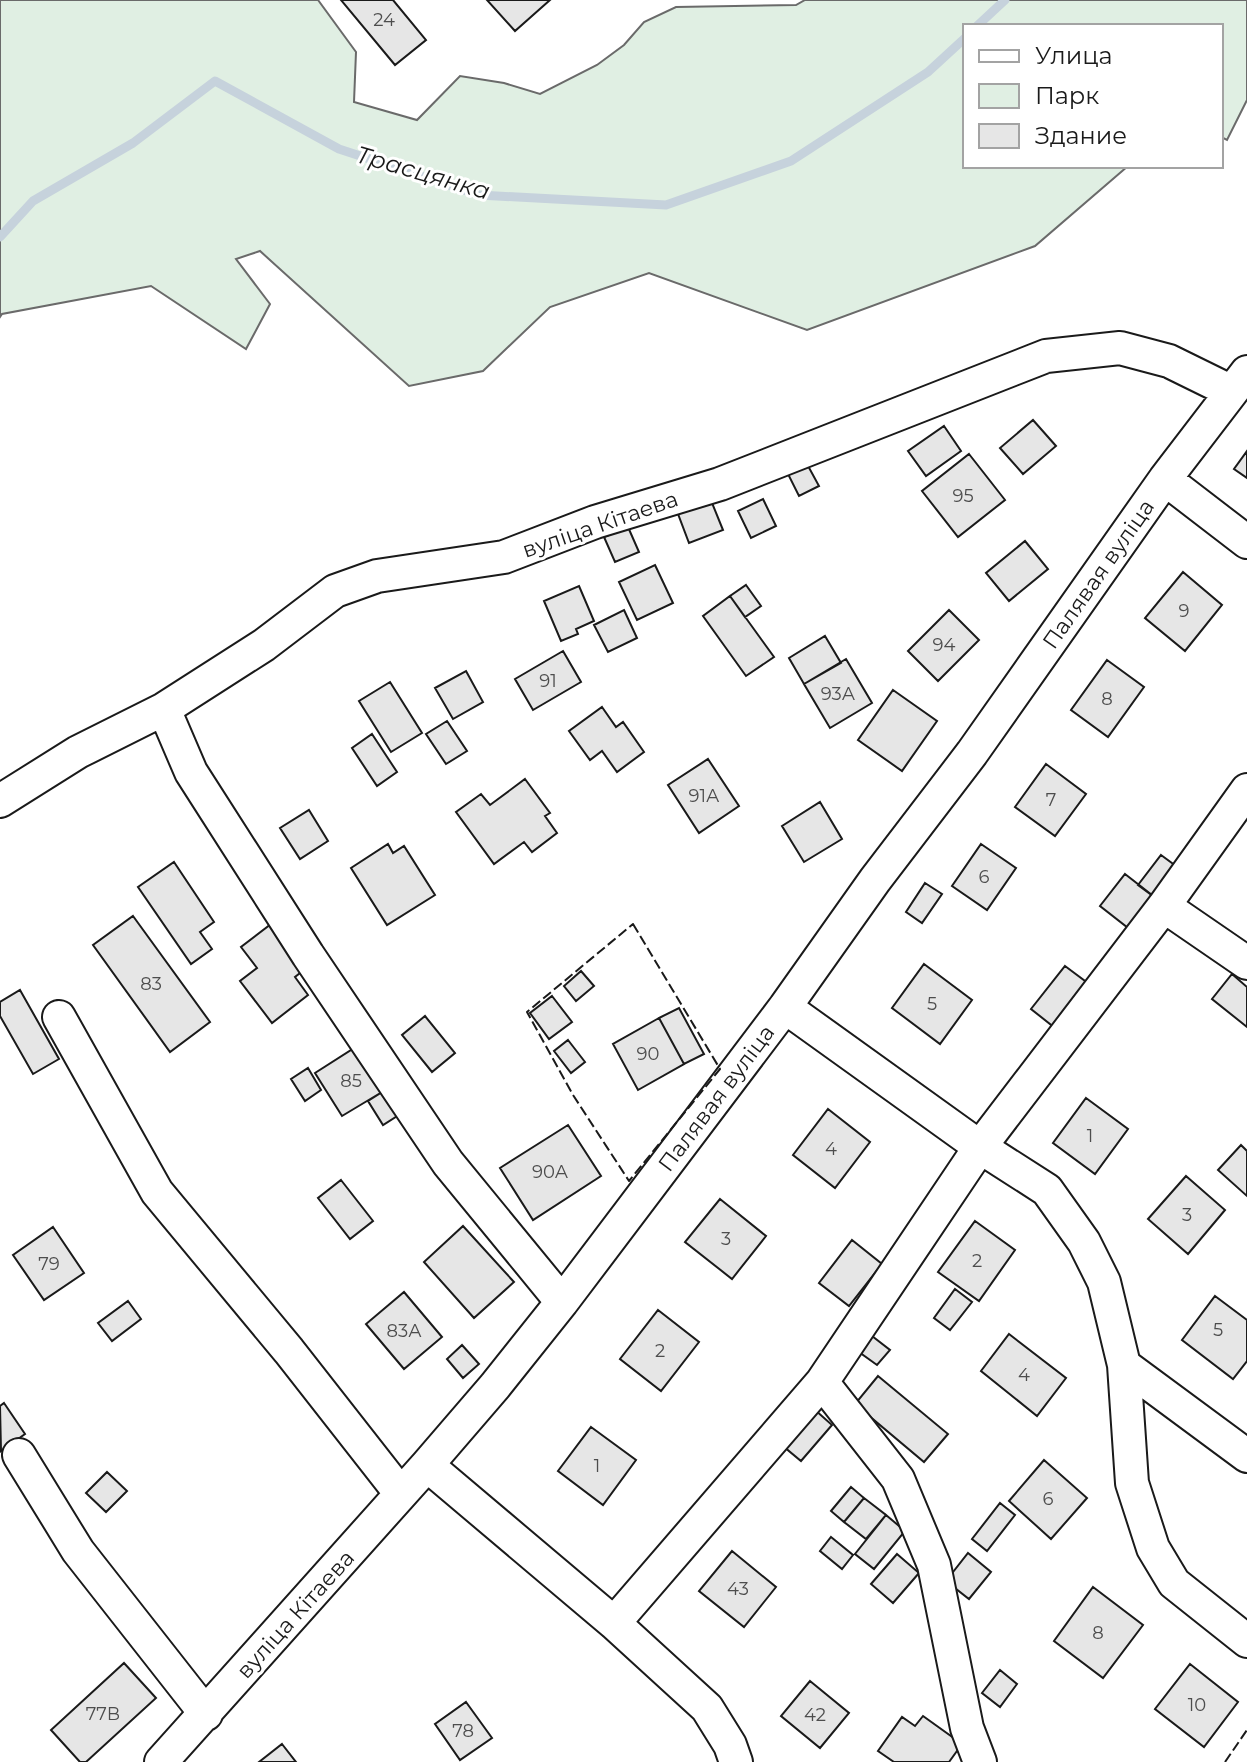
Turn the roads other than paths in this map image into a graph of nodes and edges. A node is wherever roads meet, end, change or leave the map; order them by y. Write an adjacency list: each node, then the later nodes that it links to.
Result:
1 (1239, 381): 2 (street, Палявая вуліца); 4 (street, вуліца Кітаева)
2 (1165, 479): 3 (street); 9 (street, Палявая вуліца)
3 (1247, 542)
4 (164, 709): 6 (street, вуліца Кітаева); 12 (street)
5 (1247, 790): 7 (street)
6 (0, 801)
7 (1164, 906): 8 (street); 11 (street)
8 (1247, 963)
9 (785, 1007): 11 (street); 12 (street, Палявая вуліца)
10 (59, 1017): 18 (street)
11 (980, 1147): 13 (street); 14 (street)
12 (562, 1302): 17 (street, Палявая вуліца)
13 (1124, 1365): 16 (street); 20 (street)
14 (822, 1382): 19 (street); 24 (street)
15 (19, 1455): 21 (street)
16 (1247, 1456)
17 (427, 1465): 18 (street, вуліца Кітаева); 19 (street)
18 (401, 1494): 21 (street, вуліца Кітаева)
19 (614, 1623): 23 (street)
20 (1247, 1641)
21 (206, 1714): 22 (street, вуліца Кітаева)
22 (161, 1762)
23 (736, 1762)
24 (980, 1762)

